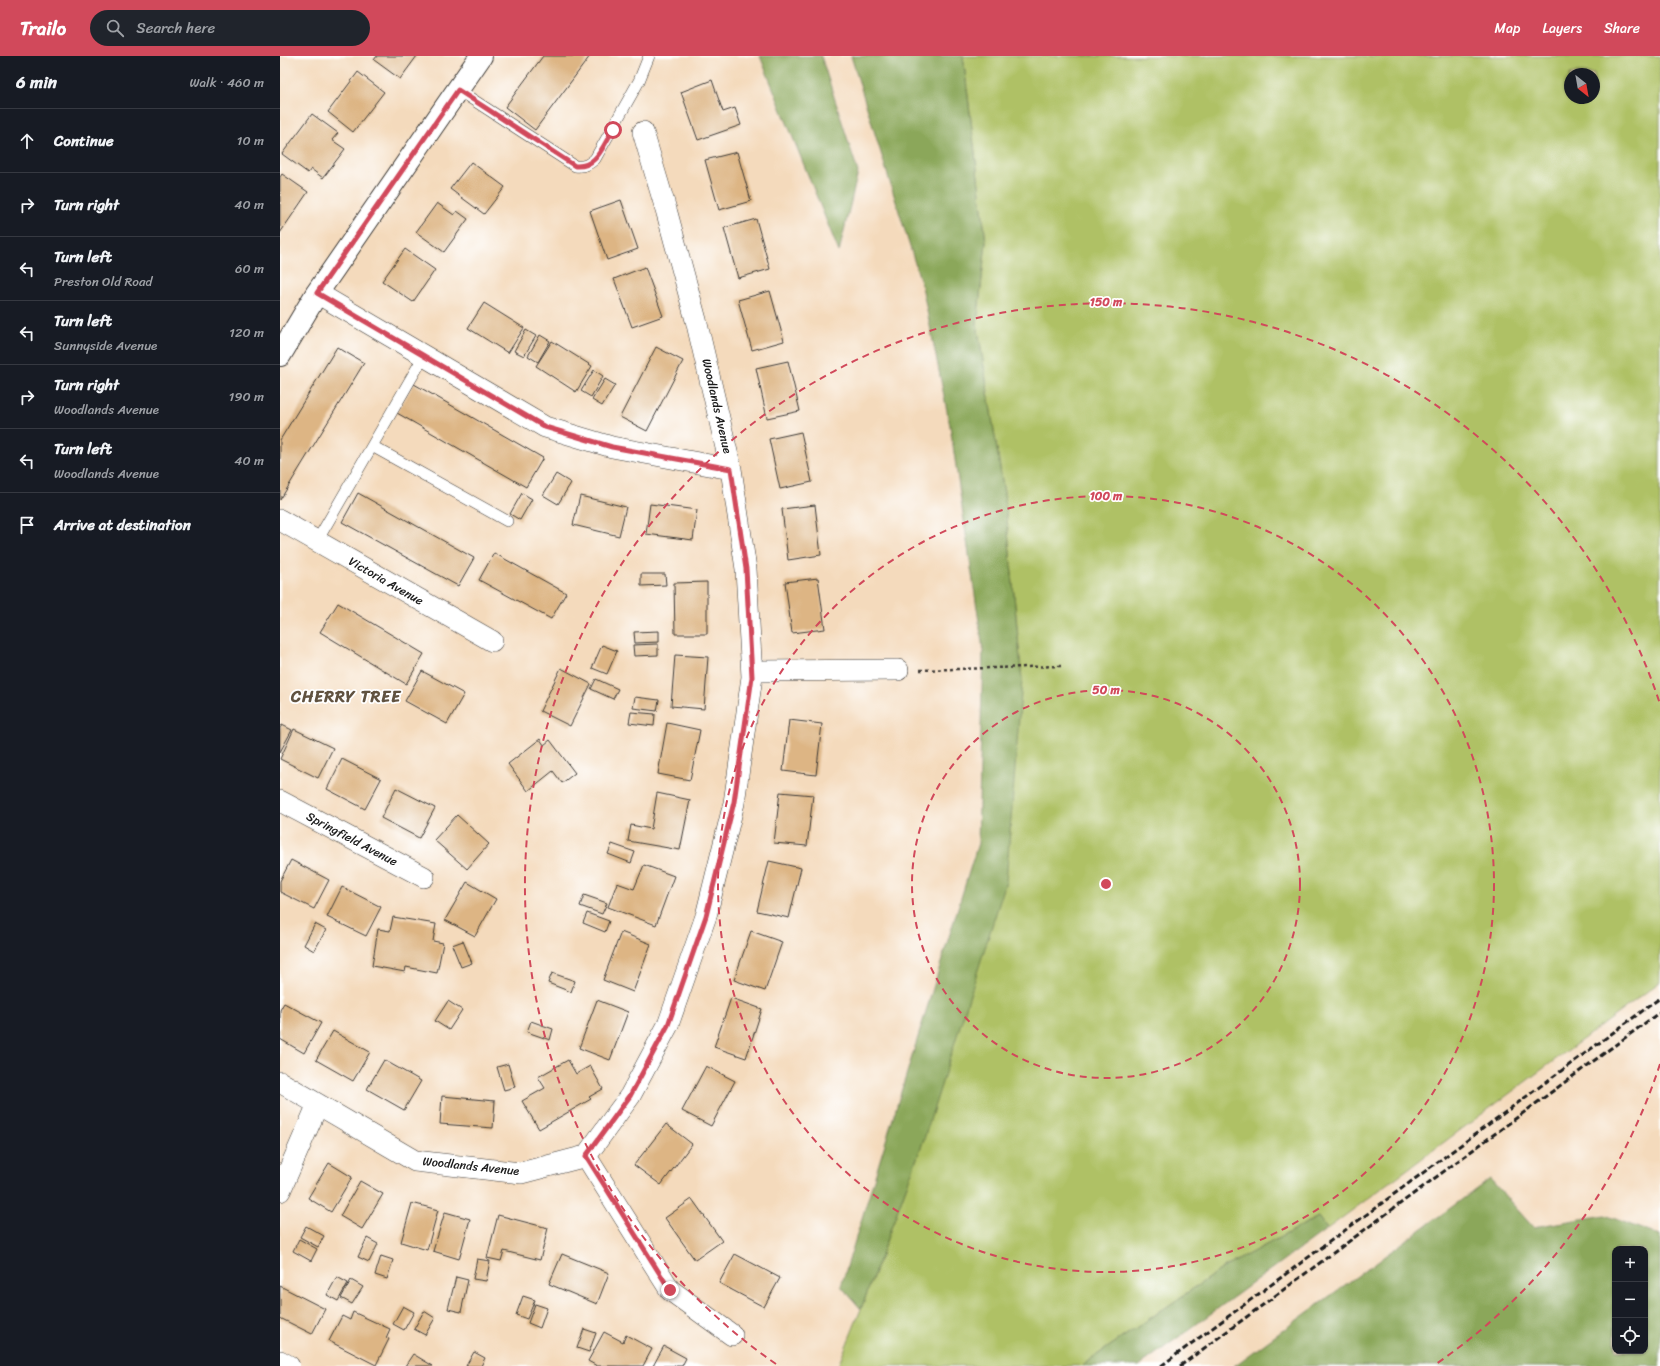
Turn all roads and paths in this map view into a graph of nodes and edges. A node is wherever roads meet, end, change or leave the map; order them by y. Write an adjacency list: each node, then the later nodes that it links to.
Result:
1 (481, 56): 3 (main road)
2 (650, 56): 3 (lane)
3 (458, 90): 5 (main road)
4 (643, 132): 9 (street, Woodlands Avenue)
5 (317, 293): 6 (main road); 7 (street)
6 (280, 355)
7 (424, 356): 8 (lane); 9 (street)
8 (372, 446): 11 (lane); 12 (lane)
9 (731, 469): 16 (street, Woodlands Avenue)
10 (280, 520): 12 (street, Victoria Avenue)
11 (507, 521)
12 (317, 541): 13 (street, Victoria Avenue)
13 (492, 641)
14 (1062, 666): 15 (path)
15 (898, 670): 16 (street)
16 (752, 671): 21 (street, Woodlands Avenue)
17 (280, 801): 18 (street, Springfield Avenue)
18 (424, 877)
19 (280, 1082): 20 (street, Woodlands Avenue)
20 (318, 1104): 21 (street, Woodlands Avenue); 22 (street)
21 (586, 1156): 23 (street)
22 (280, 1191)
23 (732, 1335)
24 (280, 1361): 25 (street)
25 (289, 1366)

